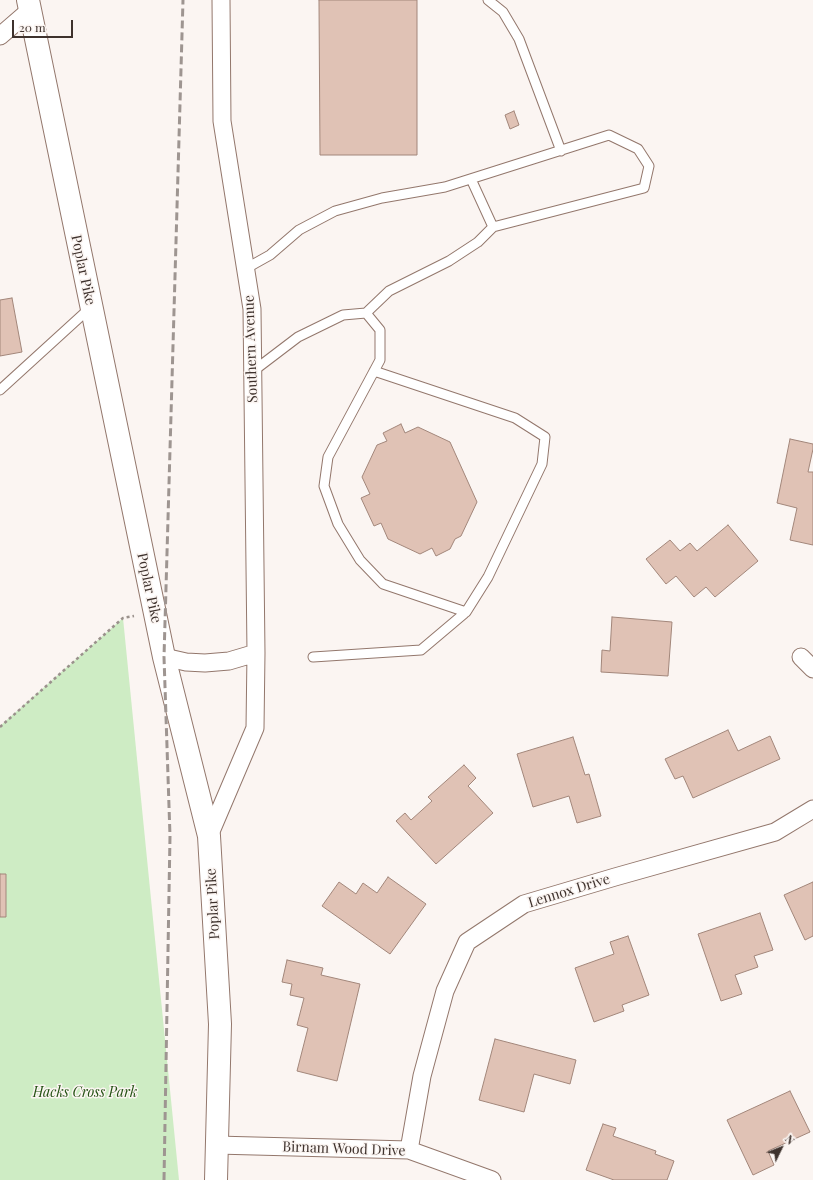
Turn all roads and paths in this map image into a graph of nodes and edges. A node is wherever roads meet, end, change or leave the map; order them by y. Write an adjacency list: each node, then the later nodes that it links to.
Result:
1 (221, 0): 8 (street, Southern Avenue)
2 (488, 0): 5 (lane)
3 (28, 5): 4 (street); 9 (main road, Poplar Pike)
4 (0, 36)
5 (561, 151): 6 (lane); 7 (lane)
6 (471, 179): 7 (lane); 8 (lane)
7 (493, 227): 10 (lane)
8 (245, 269): 12 (street, Southern Avenue)
9 (91, 307): 13 (lane); 15 (main road, Poplar Pike)
10 (366, 313): 11 (lane); 12 (lane)
11 (374, 370): 14 (lane); 14 (lane)
12 (252, 372): 16 (street, Southern Avenue)
13 (0, 390)
14 (466, 612): 19 (lane)
15 (155, 613): 18 (main road, Poplar Pike); 21 (path)
16 (256, 653): 18 (street); 23 (street, Southern Avenue)
17 (801, 656): 20 (street)
18 (164, 657): 23 (main road, Poplar Pike)
19 (313, 657)
20 (813, 669)
21 (0, 727)
22 (813, 808): 25 (street, Lennox Drive)
23 (209, 836): 24 (main road, Poplar Pike)
24 (216, 1145): 25 (street, Birnam Wood Drive); 26 (main road, Poplar Pike)
25 (409, 1150): 27 (street, Birnam Wood Drive)
26 (216, 1180)
27 (492, 1180)

